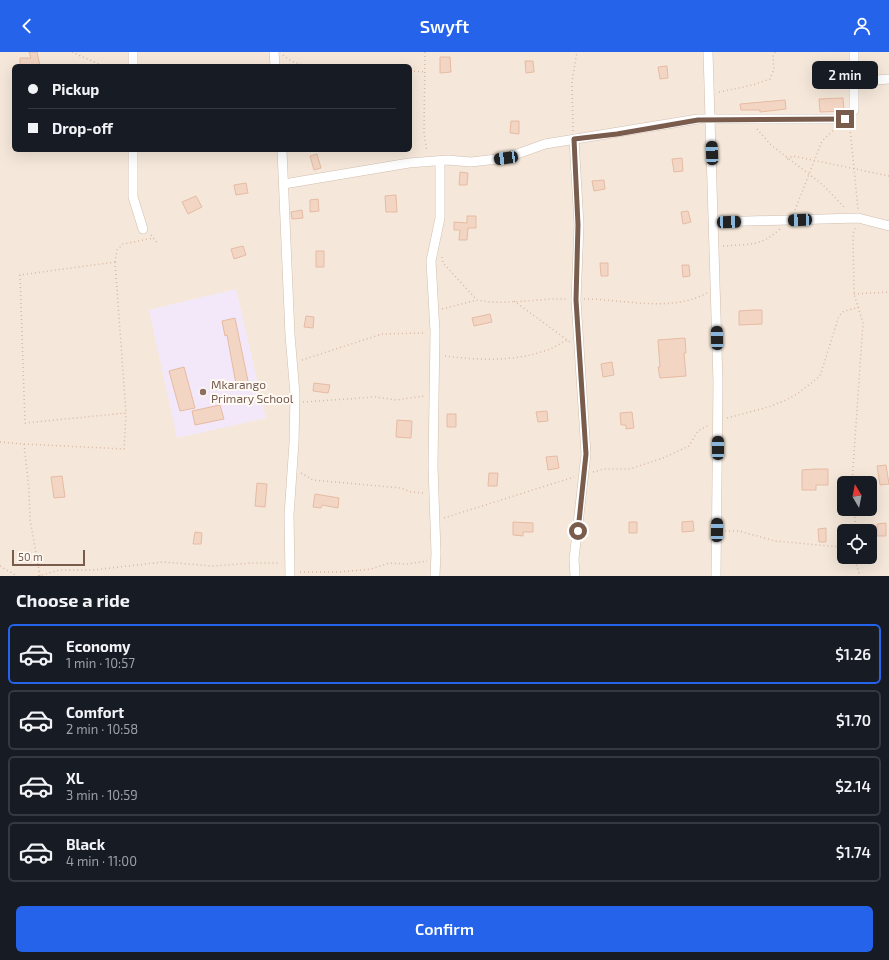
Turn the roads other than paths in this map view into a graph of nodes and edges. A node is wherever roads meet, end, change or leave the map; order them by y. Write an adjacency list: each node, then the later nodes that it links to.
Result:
1 (133, 52): 5 (street)
2 (274, 52): 6 (street)
3 (708, 52): 9 (street)
4 (854, 52): 8 (street)
5 (133, 64)
6 (274, 64)
7 (889, 79): 8 (street)
8 (854, 85): 9 (street)
9 (711, 120): 10 (street); 15 (street)
10 (574, 139): 13 (street); 20 (street)
11 (133, 152): 17 (street)
12 (282, 152): 14 (street)
13 (440, 161): 14 (street); 19 (street)
14 (284, 184): 18 (street)
15 (714, 222): 16 (street); 21 (street)
16 (889, 226)
17 (143, 229)
18 (290, 571)
19 (435, 576)
20 (575, 576)
21 (716, 576)

